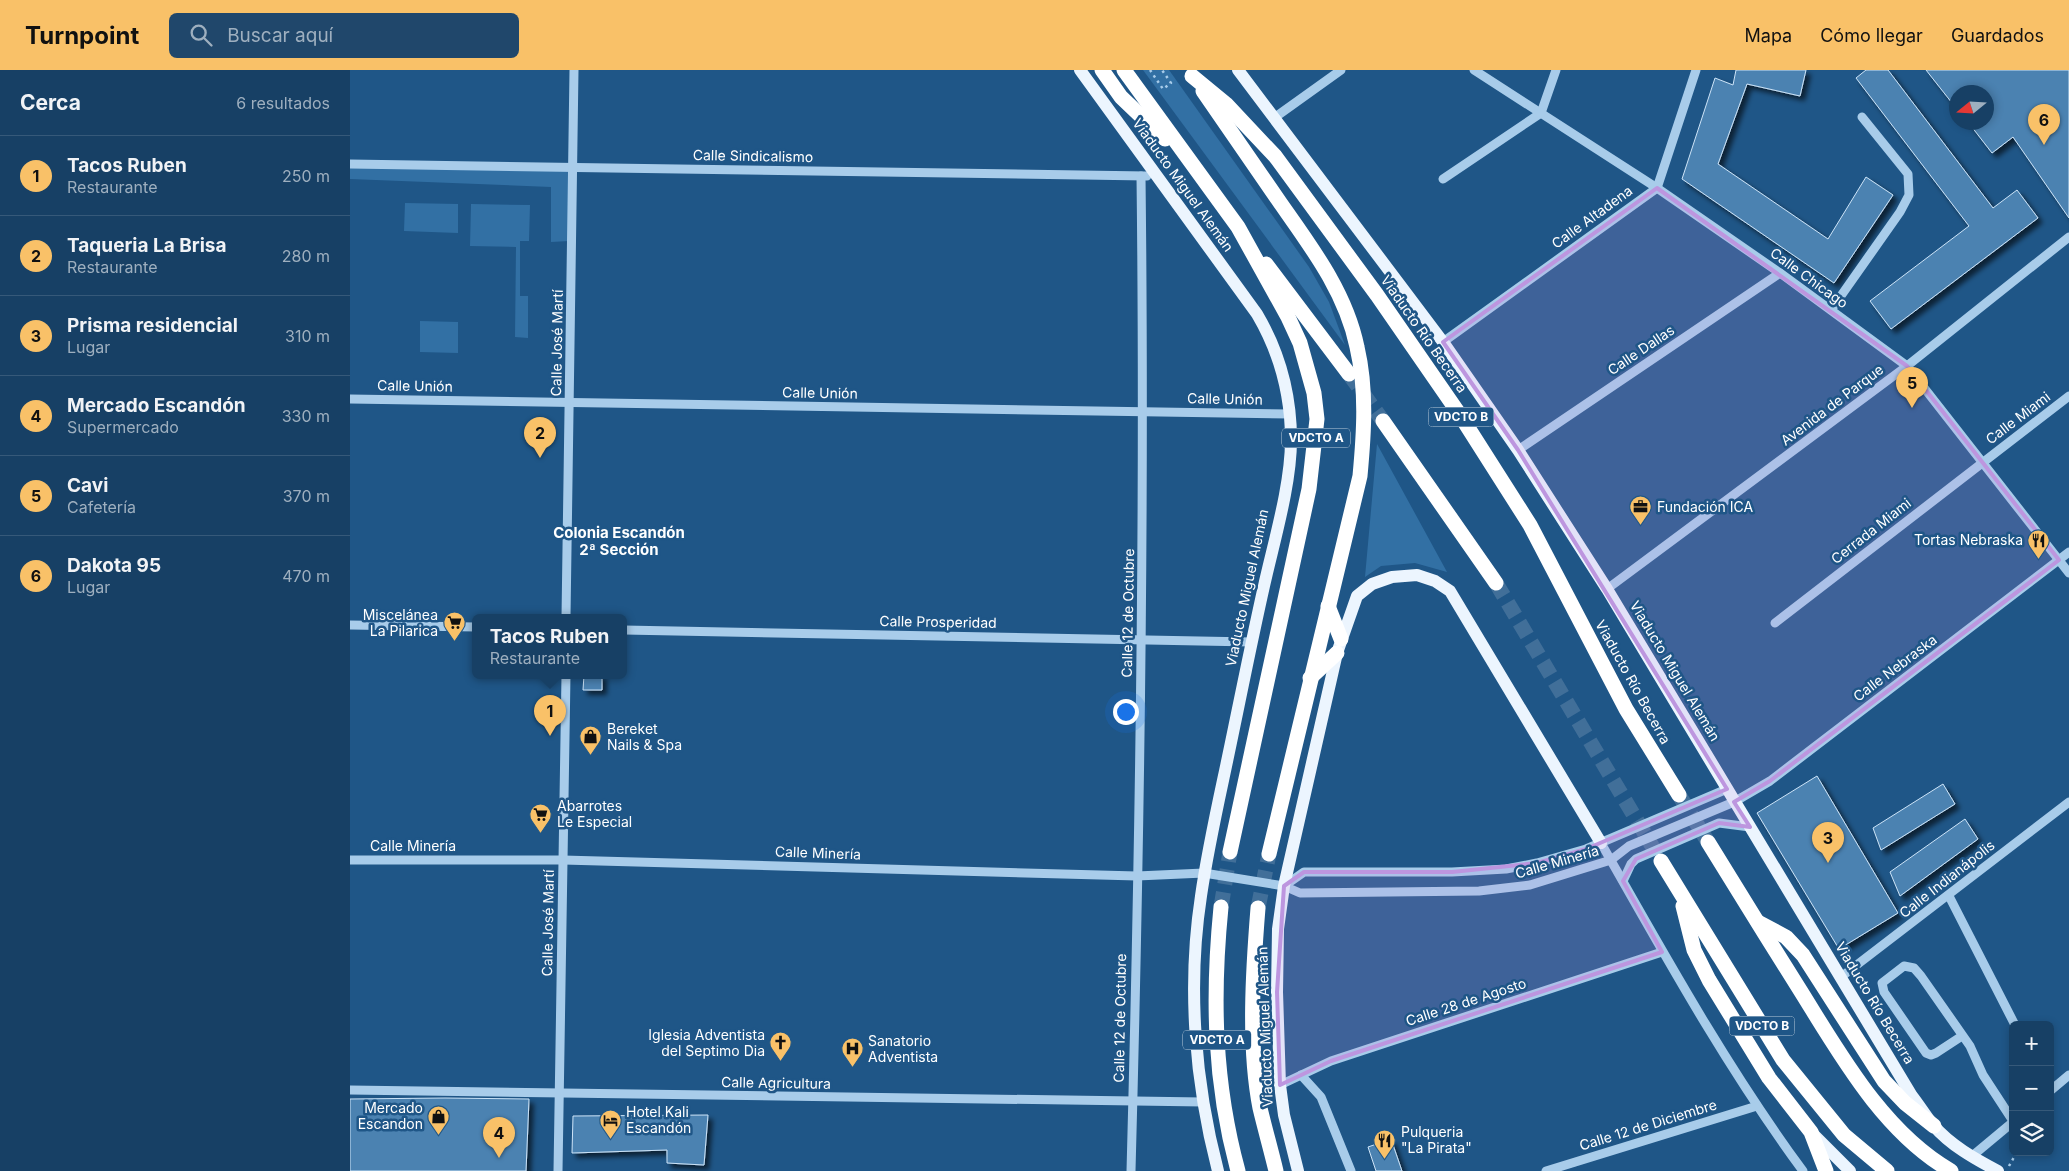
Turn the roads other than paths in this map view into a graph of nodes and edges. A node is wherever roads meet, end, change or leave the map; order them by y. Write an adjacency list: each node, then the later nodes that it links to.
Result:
1 (574, 70): 16 (street, Calle José Martí)
2 (1080, 70): 18 (main road, Viaducto Miguel Alemán)
3 (1102, 70): 14 (highway)
4 (1124, 70): 14 (highway, Viaducto Miguel Alemán / VDCTO A)
5 (1238, 70): 13 (main road, Viaducto Miguel Alemán)
6 (1341, 70): 13 (street)
7 (1474, 70): 11 (street, Calle Chicago)
8 (1556, 70): 11 (street)
9 (1696, 70): 20 (street)
10 (1190, 73): 27 (highway, VDCTO A); 53 (highway, Viaducto Río Becerra / VDCTO B)
11 (1541, 113): 19 (street); 20 (street, Calle Chicago)
12 (1862, 117): 24 (street)
13 (1274, 118): 25 (main road, Viaducto Miguel Alemán)
14 (1181, 151): 21 (highway, Viaducto Miguel Alemán / VDCTO A)
15 (350, 164): 16 (street, Calle Sindicalismo)
16 (573, 167): 17 (street, Calle Sindicalismo); 30 (street, Calle José Martí)
17 (1141, 176): 18 (street, Calle Sindicalismo); 31 (street, Calle 12 de Octubre)
18 (1156, 176): 32 (main road, Viaducto Miguel Alemán)
19 (1443, 179)
20 (1657, 188): 23 (street, Calle Chicago); 25 (street, Calle Altadena)
21 (1238, 227): 27 (highway); 59 (highway, Viaducto Miguel Alemán / VDCTO A)
22 (2069, 237): 26 (street, Avenida de Parque)
23 (1780, 273): 24 (street, Calle Chicago); 34 (street, Calle Dallas)
24 (1831, 310): 26 (street, Calle Chicago)
25 (1443, 342): 34 (main road, Viaducto Miguel Alemán)
26 (1907, 366): 35 (street, Calle Chicago); 40 (street, Avenida de Parque)
27 (1355, 372): 41 (highway, VDCTO A)
28 (2069, 396): 35 (street, Calle Miami)
29 (350, 399): 30 (street, Calle Unión)
30 (570, 403): 31 (street, Calle Unión); 42 (street, Calle José Martí)
31 (1144, 412): 32 (street, Calle Unión); 47 (street, Calle 12 de Octubre)
32 (1290, 414): 48 (main road, Viaducto Miguel Alemán)
33 (1383, 421): 39 (highway)
34 (1518, 450): 40 (main road, Viaducto Miguel Alemán)
35 (1983, 461): 37 (street, Calle Chicago); 43 (street, Cerrada Miami)
36 (2069, 552): 37 (street, Calle Nebraska)
37 (2059, 560): 38 (street, Calle Chicago); 54 (street, Calle Nebraska)
38 (2069, 573)
39 (1496, 583)
40 (1608, 589): 52 (main road, Viaducto Miguel Alemán)
41 (1328, 606): 49 (highway); 50 (highway, VDCTO A)
42 (566, 614)
43 (1775, 623)
44 (350, 625): 45 (street)
45 (472, 627)
46 (627, 630): 47 (street, Calle Prosperidad)
47 (1142, 640): 48 (street, Calle Prosperidad); 66 (street, Calle 12 de Octubre)
48 (1252, 642): 65 (main road, Viaducto Miguel Alemán)
49 (1339, 646): 50 (highway); 57 (main road, Viaducto Miguel Alemán); 68 (main road, Viaducto Miguel Alemán)
50 (1310, 678): 60 (highway, VDCTO A)
51 (566, 679): 62 (street, Calle José Martí)
52 (1727, 790): 54 (main road, Viaducto Miguel Alemán); 57 (street, Calle Minería)
53 (1679, 795)
54 (1734, 802): 56 (main road, Viaducto Río Becerra); 63 (street, Calle Minería)
55 (2069, 802): 70 (street, Calle Indianápolis)
56 (1750, 827): 67 (street); 75 (main road, Viaducto Río Becerra)
57 (1600, 842): 63 (street); 68 (street, Calle Minería)
58 (1708, 842): 73 (highway, VDCTO B)
59 (1230, 852)
60 (1269, 854)
61 (350, 860): 62 (street, Calle Minería)
62 (563, 860): 66 (street, Calle Minería); 83 (street, Calle José Martí)
63 (1611, 860): 67 (street); 68 (street, Calle Minería)
64 (1661, 861): 69 (highway, VDCTO B)
65 (1209, 874): 66 (street, Calle Minería); 68 (street, Calle Minería); 85 (main road, Viaducto Miguel Alemán)
66 (1137, 876): 84 (street, Calle 12 de Octubre)
67 (1623, 882): 74 (street)
68 (1280, 885): 80 (main road, Viaducto Miguel Alemán)
69 (1679, 890): 90 (highway); 103 (highway, VDCTO B)
70 (1949, 896): 75 (street, Calle Indianápolis); 76 (street)
71 (1220, 907): 95 (highway, VDCTO A)
72 (1258, 908): 96 (highway, Viaducto Miguel Alemán / VDCTO A)
73 (1757, 921): 89 (highway); 104 (highway, VDCTO B)
74 (1662, 952): 78 (street, Calle 28 de Agosto); 86 (street)
75 (1841, 977): 89 (main road, Viaducto Río Becerra)
76 (2013, 1021)
77 (1962, 1036): 77 (street); 87 (street)
78 (1301, 1074): 80 (street, Calle 28 de Agosto); 98 (street)
79 (2069, 1075): 81 (street)
80 (1280, 1085): 97 (main road, Viaducto Miguel Alemán)
81 (2054, 1088)
82 (350, 1090): 83 (street, Calle Agricultura)
83 (560, 1094): 84 (street, Calle Agricultura); 92 (street, Calle José Martí)
84 (1133, 1101): 85 (street, Calle Agricultura); 93 (street, Calle 12 de Octubre)
85 (1203, 1102): 94 (main road, Viaducto Miguel Alemán)
86 (1757, 1106): 99 (street, Calle 12 de Diciembre); 100 (street)
87 (2009, 1116)
88 (2009, 1125): 91 (street)
89 (1934, 1126): 91 (main road, Viaducto Río Becerra)
90 (1811, 1132): 101 (highway); 102 (main road)
91 (1971, 1157): 105 (main road, Viaducto Río Becerra)
92 (558, 1171)
93 (1131, 1171)
94 (1218, 1171)
95 (1238, 1171)
96 (1276, 1171)
97 (1298, 1171)
98 (1351, 1171)
99 (1546, 1171)
100 (1803, 1171)
101 (1826, 1171)
102 (1850, 1171)
103 (1887, 1171)
104 (1951, 1171)
105 (1998, 1171)

